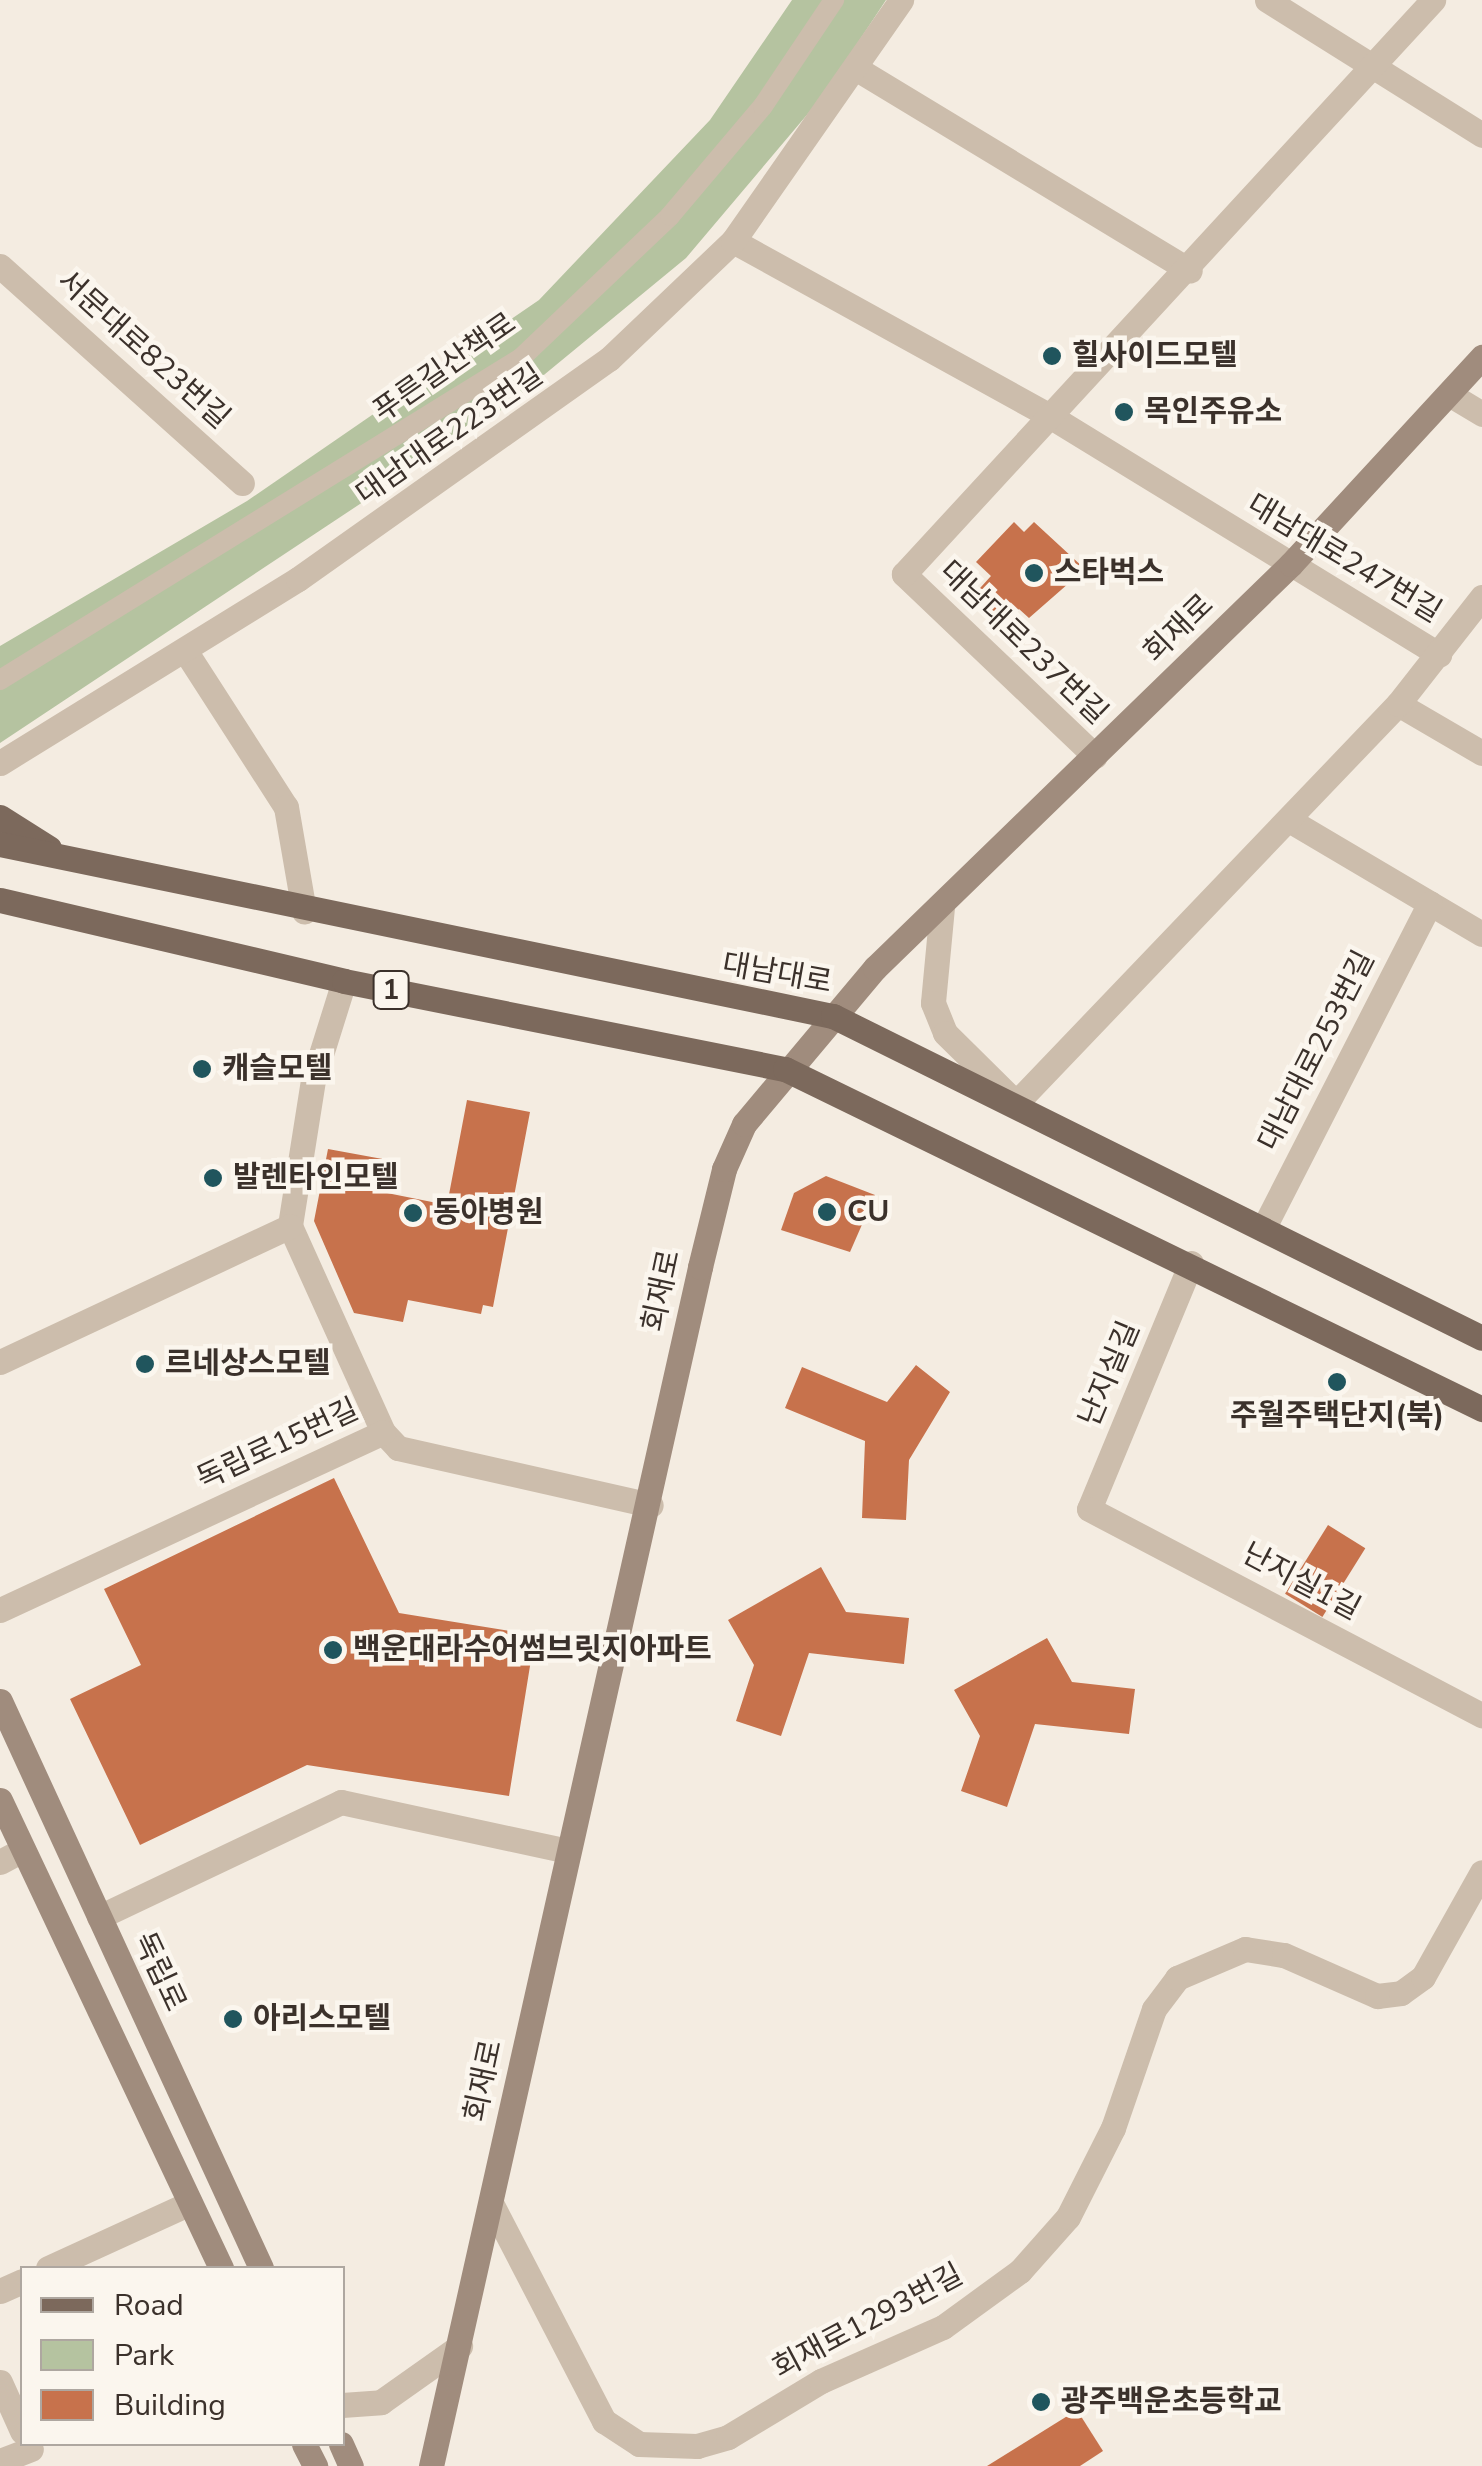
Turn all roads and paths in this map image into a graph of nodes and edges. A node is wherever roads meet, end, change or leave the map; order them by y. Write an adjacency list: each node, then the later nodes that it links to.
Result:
1 (834, 0): 20 (street, 푸른길산책로)
2 (901, 0): 6 (street, 대남대로223번길)
3 (1267, 0): 5 (street)
4 (1433, 0): 5 (street, 대남대로237번길)
5 (1373, 64): 7 (street); 10 (street, 대남대로237번길)
6 (857, 69): 8 (street, 대남대로223번길); 10 (street)
7 (1482, 136)
8 (733, 241): 14 (street, 대남대로247번길); 18 (street, 대남대로223번길)
9 (0, 266): 15 (street, 서문대로823번길)
10 (1190, 270): 14 (street, 대남대로237번길)
11 (1482, 357): 12 (main road, 회재로)
12 (1449, 394): 13 (street); 16 (main road, 회재로)
13 (1482, 414)
14 (1054, 418): 16 (street, 대남대로247번길); 23 (street, 대남대로237번길)
15 (242, 484)
16 (1292, 564): 19 (street, 대남대로247번길); 23 (main road, 회재로)
17 (1482, 596): 19 (street)
18 (186, 652): 24 (street, 대남대로223번길); 32 (street)
19 (1439, 655): 21 (street, 대남대로247번길)
20 (0, 680)
21 (1398, 704): 22 (street); 26 (street, 대남대로247번길)
22 (1482, 753)
23 (1095, 756): 31 (main road, 회재로)
24 (0, 762)
25 (0, 816): 28 (main road)
26 (1290, 820): 30 (street); 37 (street, 대남대로247번길)
27 (0, 844): 28 (main road, 대남대로 / 1)
28 (66, 858): 32 (main road, 대남대로 / 1)
29 (0, 900): 34 (main road, 1)
30 (1430, 903): 33 (street); 39 (street, 대남대로253번길)
31 (942, 907): 35 (main road, 회재로); 37 (street)
32 (304, 911): 35 (main road, 대남대로 / 1)
33 (1482, 934)
34 (344, 981): 36 (main road, 1); 38 (street)
35 (833, 1016): 36 (main road, 회재로); 37 (main road, 대남대로 / 1)
36 (785, 1069): 40 (main road, 1); 45 (main road, 회재로)
37 (1016, 1103): 39 (main road, 대남대로 / 1)
38 (290, 1226): 42 (street); 44 (street)
39 (1263, 1229): 41 (main road, 대남대로 / 1)
40 (1191, 1263): 43 (main road, 1); 46 (street, 난지실길)
41 (1482, 1338)
42 (0, 1362)
43 (1482, 1410)
44 (383, 1432): 45 (street, 독립로15번길); 47 (street, 독립로15번길)
45 (650, 1505): 51 (main road, 회재로)
46 (1088, 1509): 49 (street, 난지실1길)
47 (0, 1610)
48 (0, 1702): 54 (main road, 독립로)
49 (1482, 1715)
50 (0, 1800): 52 (main road)
51 (567, 1850): 54 (street); 55 (main road, 회재로)
52 (12, 1856): 56 (main road)
53 (1482, 1872): 55 (street, 회재로1293번길)
54 (98, 1917): 59 (main road, 독립로)
55 (491, 2202): 60 (main road, 회재로)
56 (190, 2203): 57 (street); 58 (main road)
57 (52, 2266)
58 (220, 2266)
59 (260, 2266)
60 (460, 2346): 62 (street); 66 (main road, 회재로)
61 (0, 2382): 63 (street)
62 (345, 2406)
63 (20, 2425)
64 (30, 2447): 65 (street)
65 (0, 2461)
66 (432, 2466)

